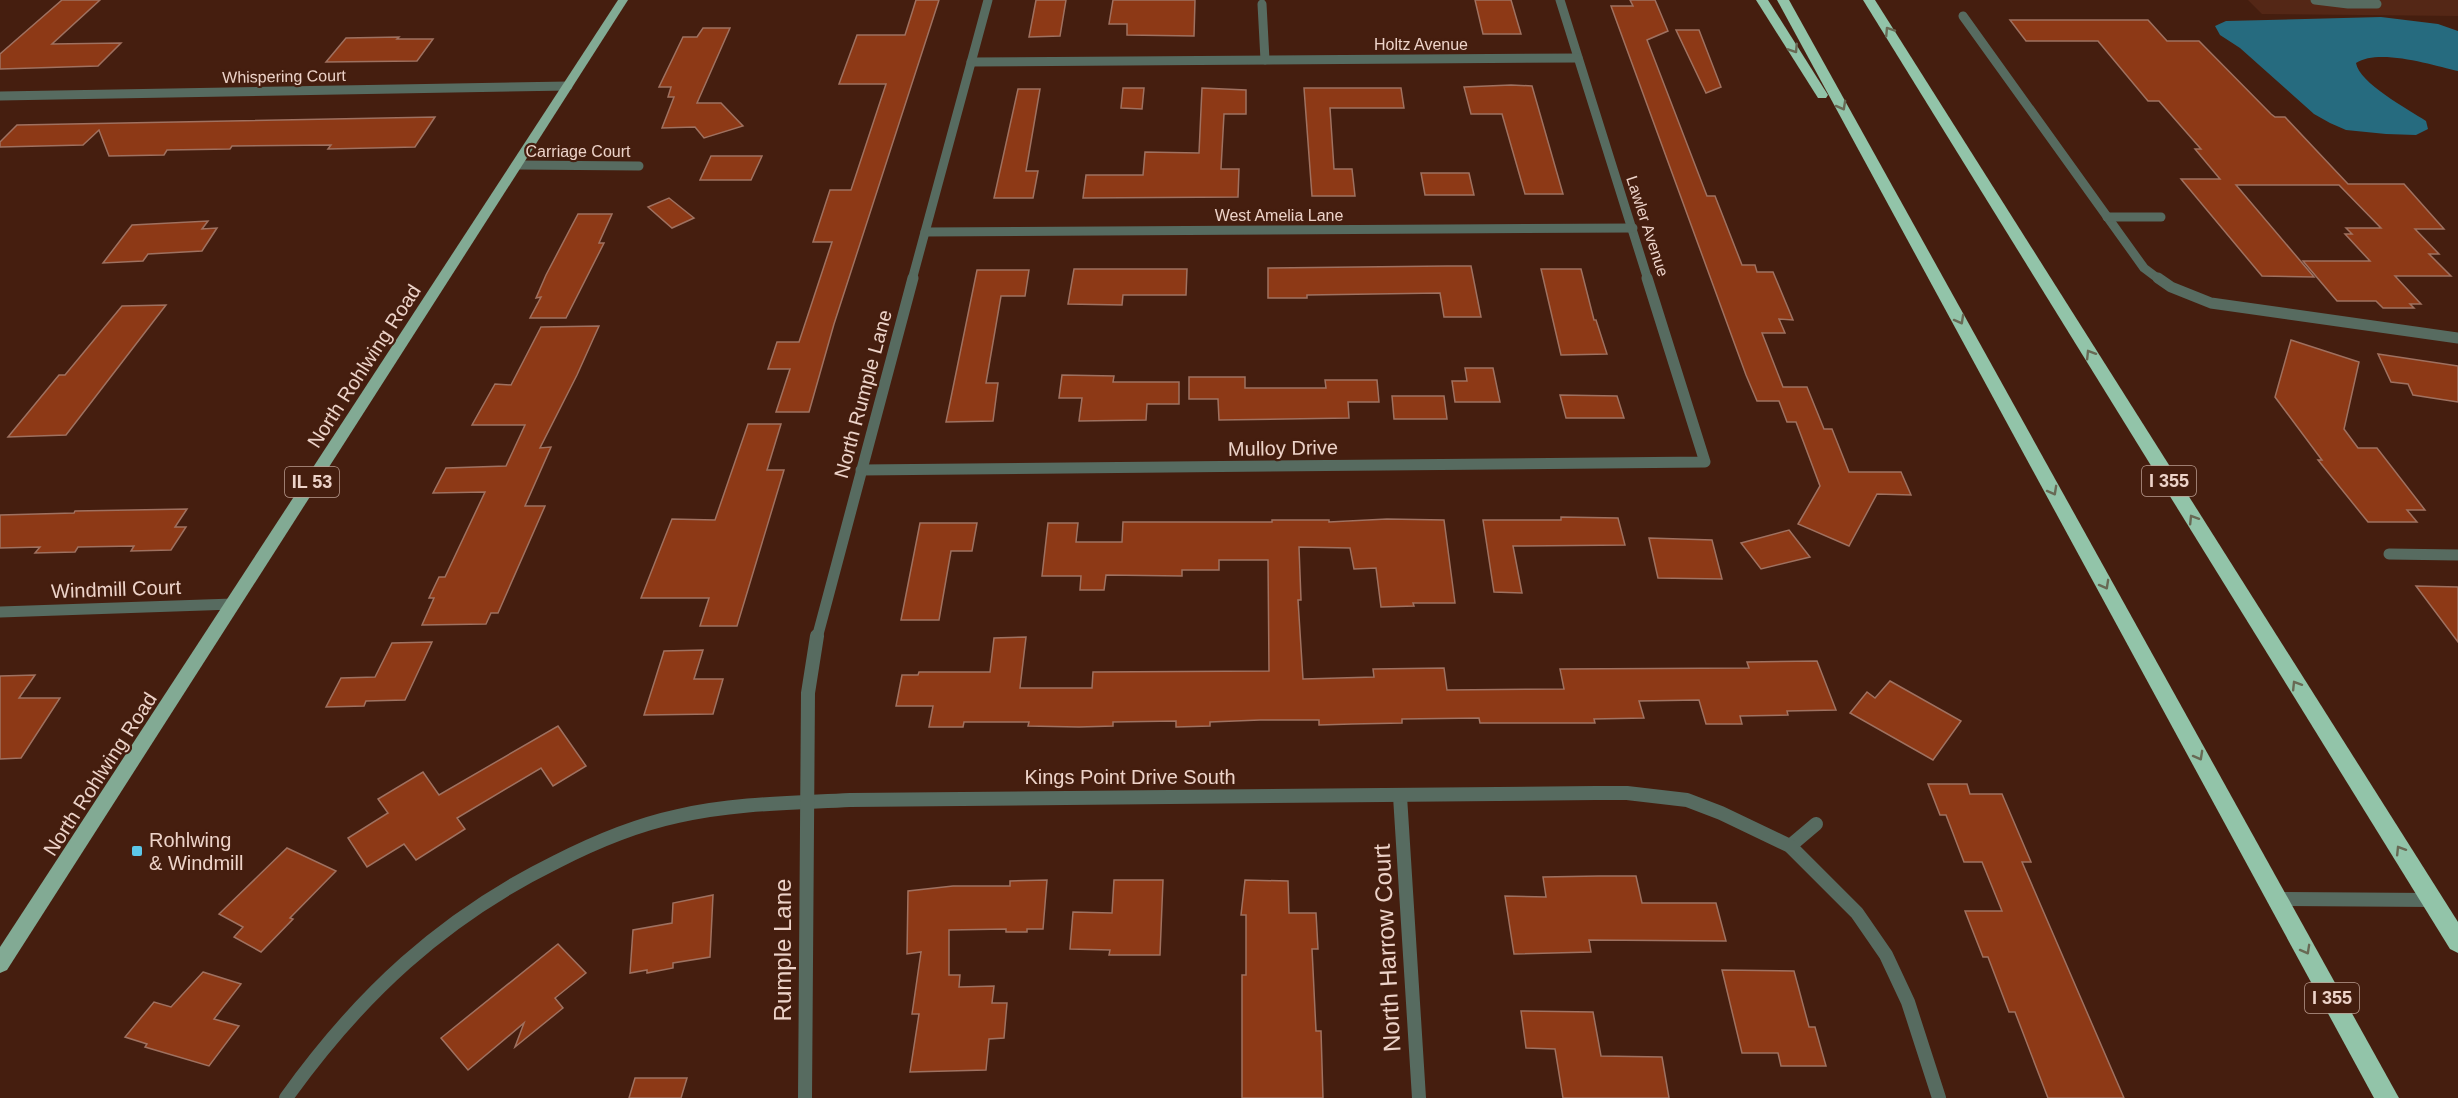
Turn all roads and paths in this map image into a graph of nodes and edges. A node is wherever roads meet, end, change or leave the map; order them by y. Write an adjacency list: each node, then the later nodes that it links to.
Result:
1 (623, 0): 14 (main road, North Rohlwing Road / IL 53)
2 (988, 0): 13 (street, North Rumple Lane)
3 (1560, 0): 11 (street, Lawler Avenue)
4 (1762, 0): 22 (highway, one-way to 22)
5 (1783, 0): 22 (highway, I 355, one-way to 22)
6 (1869, 0): 35 (highway, I 355, one-way to 6)
7 (2315, 0): 9 (street)
8 (1262, 4): 12 (street)
9 (2377, 4)
10 (1963, 16): 18 (street)
11 (1578, 58): 12 (street, Holtz Avenue); 20 (street, Lawler Avenue)
12 (1265, 60): 13 (street, Holtz Avenue)
13 (971, 62): 21 (street, North Rumple Lane)
14 (568, 86): 15 (street, Whispering Court); 16 (main road, North Rohlwing Road / IL 53)
15 (0, 96)
16 (517, 165): 17 (street, Carriage Court); 28 (main road, North Rohlwing Road / IL 53)
17 (639, 166)
18 (2107, 217): 19 (street); 23 (street)
19 (2161, 217)
20 (1633, 228): 21 (street, West Amelia Lane); 24 (street, Lawler Avenue)
21 (925, 232): 25 (street, North Rumple Lane)
22 (1932, 269): 34 (highway, I 355, one-way to 34)
23 (2458, 338)
24 (1705, 462): 25 (street, Mulloy Drive)
25 (861, 470): 31 (street, North Rumple Lane)
26 (2389, 554): 27 (street)
27 (2458, 555)
28 (233, 604): 29 (street, Windmill Court); 37 (main road, North Rohlwing Road / IL 53)
29 (0, 612)
30 (1400, 796): 31 (street, Kings Point Drive South); 33 (street, Kings Point Drive South); 40 (street, North Harrow Court)
31 (806, 802): 38 (street, Kings Point Drive South); 39 (street, Rumple Lane)
32 (1816, 824): 33 (street)
33 (1790, 846): 41 (street, Kings Point Drive South)
34 (2278, 899): 35 (street); 42 (highway, I 355, one-way to 42)
35 (2431, 900): 36 (highway, I 355)
36 (2458, 942)
37 (0, 964)
38 (286, 1098)
39 (805, 1098)
40 (1419, 1098)
41 (1939, 1098)
42 (2387, 1098)

